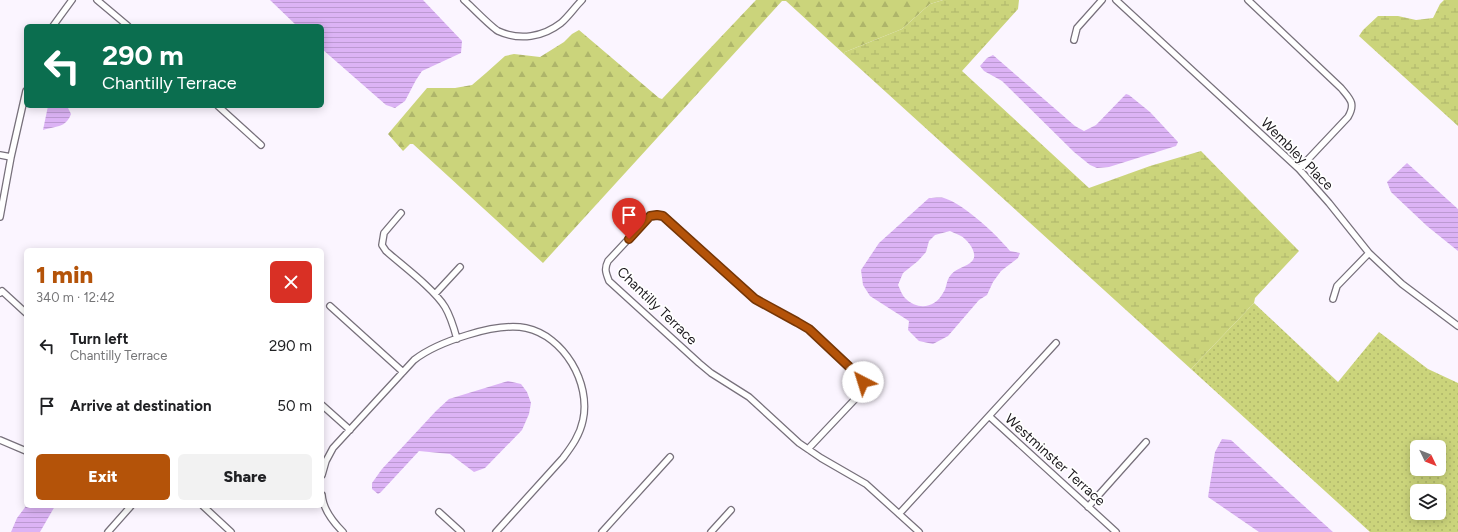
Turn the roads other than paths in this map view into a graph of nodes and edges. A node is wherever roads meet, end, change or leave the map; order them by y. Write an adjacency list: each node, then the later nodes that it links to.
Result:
1 (72, 0): 8 (street)
2 (97, 0): 9 (street)
3 (464, 0): 4 (street)
4 (582, 0)
5 (1102, 0): 10 (street)
6 (1116, 0): 16 (street, Wembley Place)
7 (1248, 0): 16 (street)
8 (54, 24)
9 (126, 24)
10 (1074, 40)
11 (24, 100): 15 (street)
12 (220, 108): 13 (street)
13 (261, 145)
14 (0, 155): 15 (street)
15 (11, 157): 18 (street)
16 (1299, 169): 19 (street, Wembley Place)
17 (401, 213): 22 (street)
18 (0, 217)
19 (1369, 253): 23 (street); 26 (street, Wembley Place)
20 (460, 267): 22 (street)
21 (0, 293): 25 (street)
22 (435, 294): 27 (street)
23 (1332, 299)
24 (330, 306): 29 (street)
25 (24, 311)
26 (1458, 326)
27 (457, 339): 29 (street); 50 (street)
28 (1056, 343): 31 (street)
29 (403, 372): 32 (street)
30 (324, 407): 32 (street)
31 (989, 416): 40 (street, Westminster Terrace); 45 (street, Westminster Terrace)
32 (350, 430): 38 (street)
33 (0, 440): 36 (street)
34 (1146, 442): 40 (street)
35 (808, 449): 35 (street, Chantilly Terrace); 45 (street, Chantilly Terrace)
36 (24, 450)
37 (670, 457): 51 (street)
38 (324, 468)
39 (324, 502): 48 (street)
40 (1088, 506): 54 (street, Westminster Terrace)
41 (129, 508): 46 (street)
42 (205, 508): 47 (street)
43 (731, 510): 52 (street)
44 (439, 512): 49 (street)
45 (899, 514): 53 (street)
46 (108, 532)
47 (231, 532)
48 (343, 532)
49 (461, 532)
50 (496, 532)
51 (602, 532)
52 (711, 532)
53 (919, 532)
54 (1116, 532)

